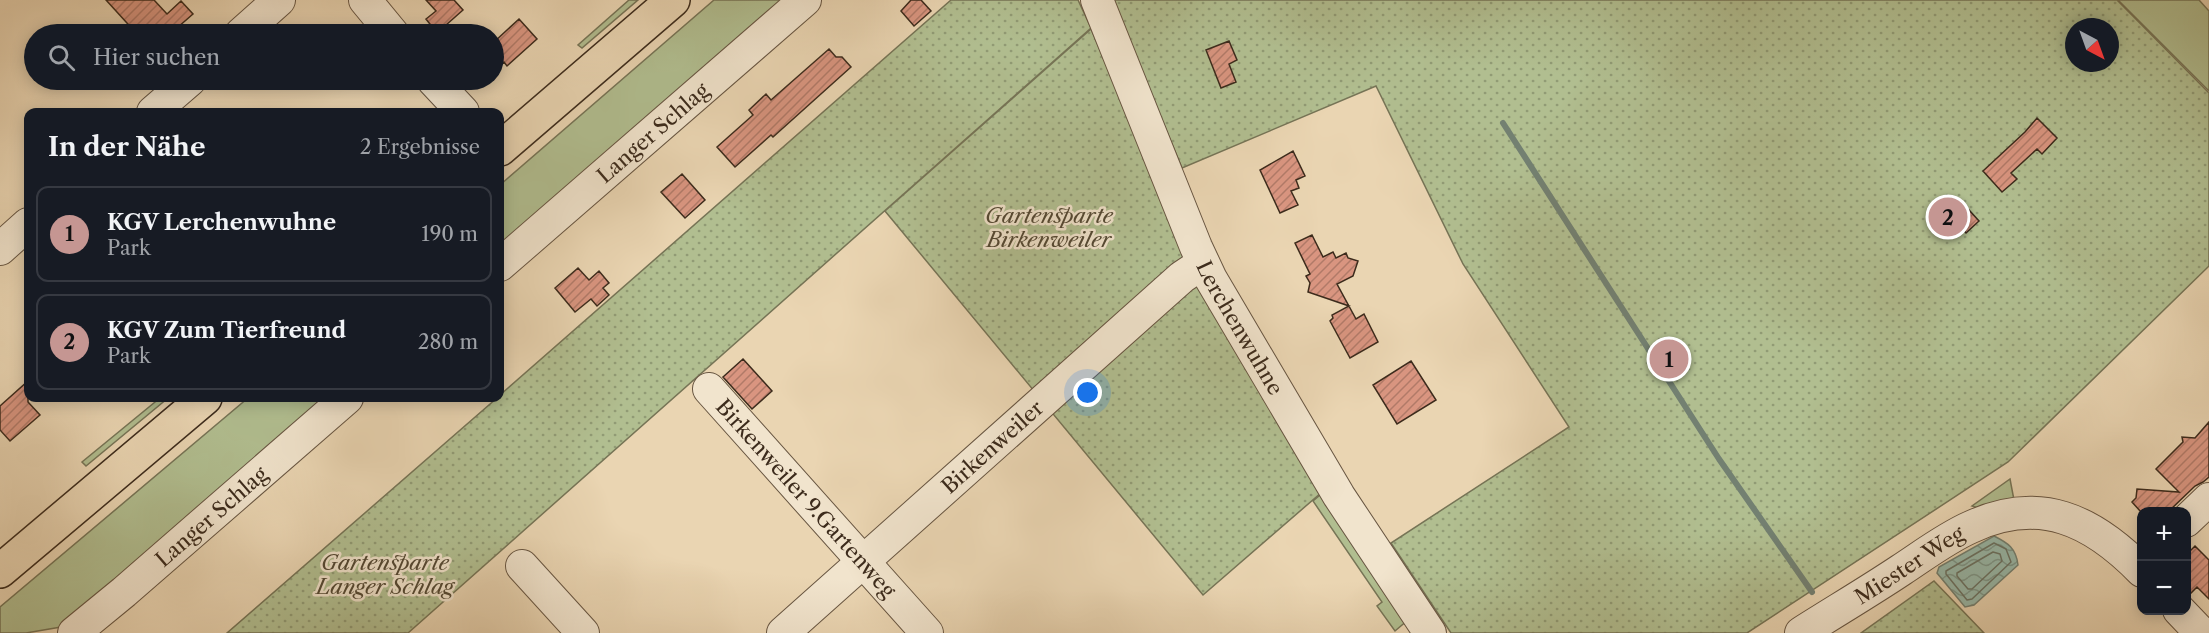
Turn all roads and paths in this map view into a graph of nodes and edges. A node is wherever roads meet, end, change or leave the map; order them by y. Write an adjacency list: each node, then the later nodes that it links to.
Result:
1 (279, 0): 6 (street)
2 (365, 0): 7 (street)
3 (672, 0): 12 (main road)
4 (805, 0): 15 (street, Langer Schlag)
5 (1097, 0): 16 (street, Lerchenwuhne)
6 (252, 24)
7 (385, 24)
8 (178, 90): 10 (street)
9 (442, 90): 11 (street)
10 (158, 108)
11 (459, 108)
12 (504, 146)
13 (24, 228): 14 (street)
14 (0, 249)
15 (504, 262)
16 (1203, 263): 22 (street, Birkenweiler); 31 (street, Lerchenwuhne)
17 (709, 389): 22 (street, Birkenweiler 9.Gartenweg)
18 (200, 402): 25 (main road)
19 (342, 402): 27 (street, Langer Schlag)
20 (2209, 499): 21 (street)
21 (2191, 517)
22 (863, 561): 29 (street, Birkenweiler); 30 (street, Birkenweiler 9.Gartenweg)
23 (2137, 565): 32 (street, Miester Weg)
24 (522, 566): 28 (street)
25 (0, 571)
26 (2184, 615): 33 (street)
27 (74, 633)
28 (583, 633)
29 (783, 633)
30 (927, 633)
31 (1430, 633)
32 (1801, 633)
33 (2201, 633)

